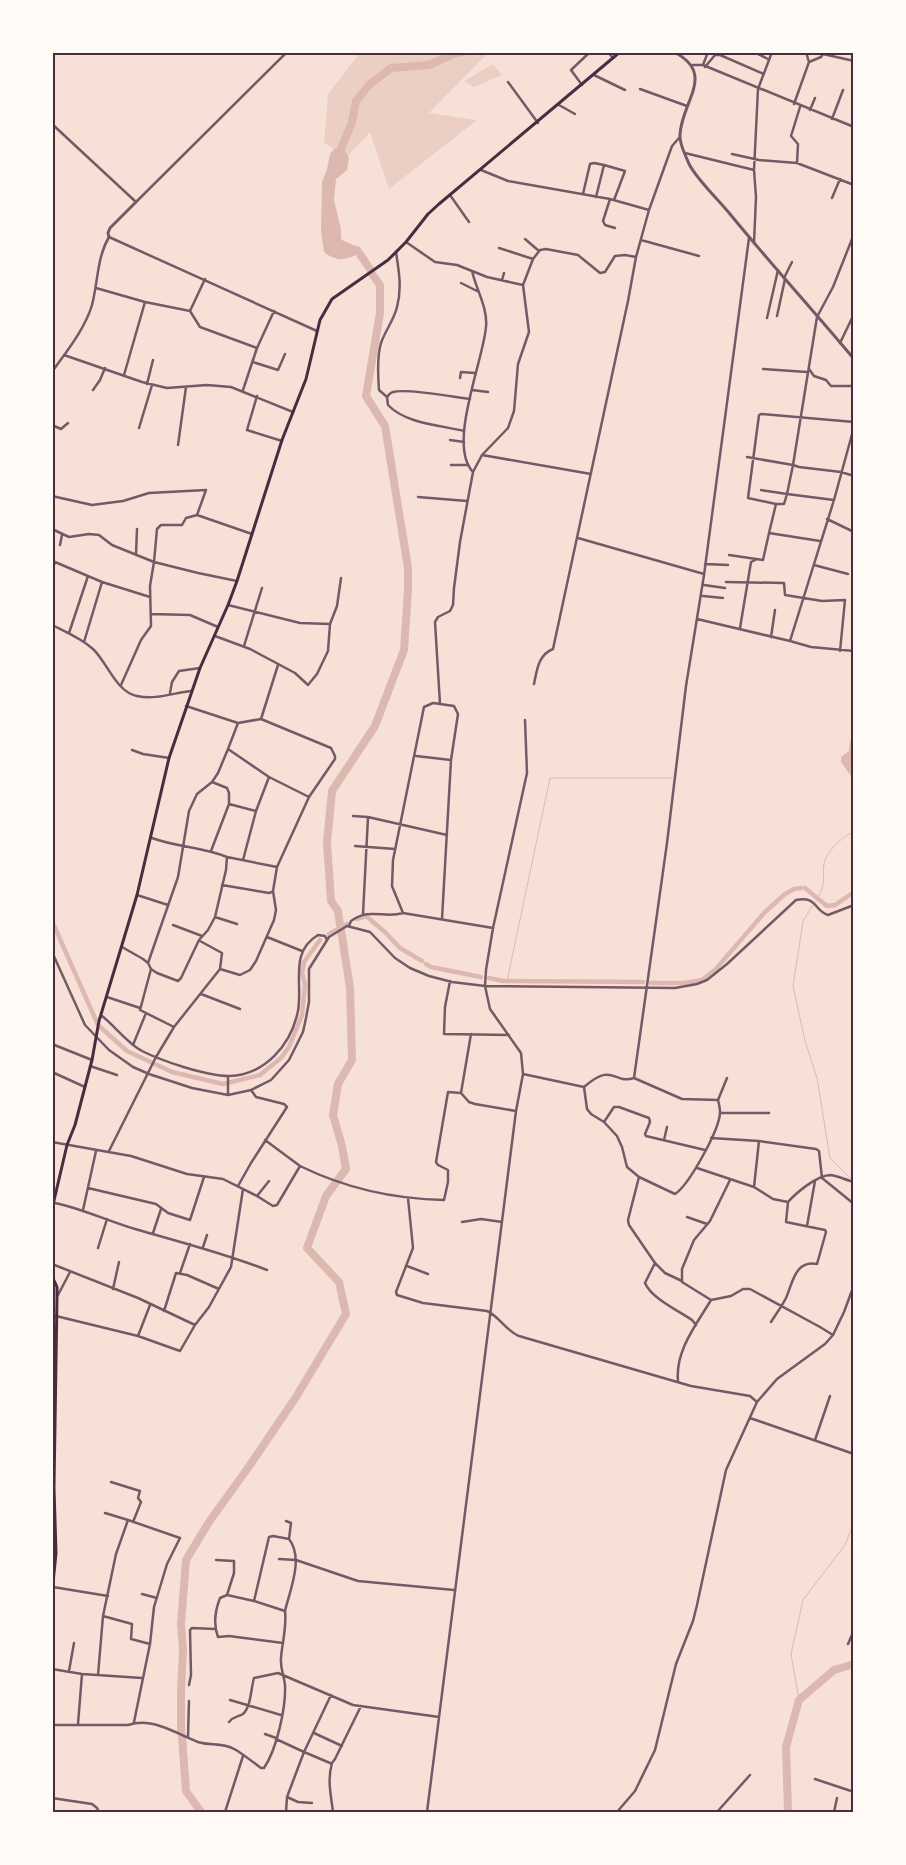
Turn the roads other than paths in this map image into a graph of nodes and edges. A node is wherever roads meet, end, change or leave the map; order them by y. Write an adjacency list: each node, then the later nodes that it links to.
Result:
1 (287, 52): 52 (street)
2 (590, 52): 20 (street)
3 (608, 52): 11 (street)
4 (620, 52): 11 (main road)
5 (674, 52): 15 (street)
6 (708, 52): 16 (street)
7 (754, 52): 12 (street)
8 (772, 52): 12 (street)
9 (806, 52): 14 (street)
10 (823, 53): 13 (street); 14 (street)
11 (614, 58): 18 (main road)
12 (769, 60): 17 (street)
13 (854, 61)
14 (809, 62): 26 (street)
15 (692, 65): 16 (street); 28 (street)
16 (704, 66): 17 (street); 22 (street)
17 (764, 74): 22 (street)
18 (594, 75): 20 (main road); 23 (street)
19 (508, 82): 33 (street)
20 (582, 85): 27 (main road)
21 (640, 89): 28 (street)
22 (758, 89): 26 (street); 39 (street)
23 (625, 90)
24 (843, 90): 32 (street)
25 (815, 98): 30 (street)
26 (794, 104): 29 (street)
27 (559, 105): 31 (street); 33 (main road)
28 (687, 106): 36 (street)
29 (800, 107): 30 (street); 40 (street)
30 (810, 110): 32 (street)
31 (575, 114)
32 (832, 119): 35 (street)
33 (538, 123): 42 (main road)
34 (52, 124): 52 (street)
35 (854, 127)
36 (680, 138): 37 (street); 53 (street)
37 (685, 153): 43 (street); 58 (street)
38 (732, 154): 39 (street)
39 (755, 159): 40 (street); 43 (street)
40 (797, 163): 44 (street)
41 (604, 165): 46 (street); 48 (street); 51 (street)
42 (481, 170): 46 (street); 47 (main road)
43 (754, 170): 62 (street)
44 (840, 179): 45 (street); 49 (street)
45 (854, 185)
46 (582, 194): 48 (street)
47 (450, 196): 54 (street); 61 (main road)
48 (596, 197): 50 (street)
49 (832, 198)
50 (610, 199): 51 (street); 55 (street)
51 (614, 200): 53 (street)
52 (136, 202): 57 (street)
53 (650, 210): 60 (street)
54 (469, 222)
55 (615, 228)
56 (854, 234): 85 (street)
57 (109, 237): 74 (street); 78 (street)
58 (749, 238): 62 (street); 159 (street)
59 (525, 239): 64 (street)
60 (641, 240): 66 (street); 67 (street)
61 (406, 242): 65 (main road); 71 (street)
62 (754, 244): 70 (street)
63 (499, 248): 68 (street)
64 (539, 251): 67 (street); 68 (street)
65 (396, 252): 87 (main road); 112 (street)
66 (700, 256)
67 (636, 257): 134 (street)
68 (533, 259): 77 (street)
69 (792, 262): 73 (street)
70 (778, 270): 73 (street); 86 (street)
71 (472, 271): 75 (street); 79 (street)
72 (504, 273): 75 (street)
73 (784, 278): 84 (street); 85 (street)
74 (205, 279): 81 (street); 82 (street)
75 (502, 280): 77 (street)
76 (461, 284): 79 (street)
77 (523, 285): 126 (street)
78 (96, 288): 80 (street); 91 (street)
79 (478, 292): 100 (street)
80 (145, 302): 81 (street); 101 (street)
81 (190, 311): 89 (street)
82 (274, 311): 87 (street); 89 (street)
83 (854, 314): 88 (street)
84 (777, 316)
85 (817, 317): 88 (street); 96 (street)
86 (767, 318)
87 (317, 331): 114 (main road)
88 (840, 343): 93 (street)
89 (257, 348): 94 (street)
90 (285, 354): 94 (street)
91 (64, 355): 95 (street); 98 (street)
92 (153, 360): 103 (street)
93 (854, 360)
94 (253, 362): 108 (street)
95 (106, 368): 101 (street); 107 (street)
96 (808, 368): 99 (street); 105 (street)
97 (763, 369): 99 (street)
98 (52, 372)
99 (807, 372): 115 (street)
100 (475, 374): 102 (street); 109 (street)
101 (124, 376): 103 (street)
102 (460, 378)
103 (147, 384): 104 (street)
104 (152, 385): 106 (street); 119 (street)
105 (854, 386)
106 (186, 387): 108 (street); 125 (street)
107 (92, 390)
108 (243, 390): 111 (street)
109 (472, 390): 110 (street); 113 (street)
110 (488, 392)
111 (257, 396): 114 (street); 123 (street)
112 (387, 397): 113 (street); 121 (street)
113 (470, 400): 121 (street)
114 (294, 412): 123 (main road)
115 (800, 418): 117 (street); 128 (street); 130 (street)
116 (68, 422): 118 (street)
117 (854, 422)
118 (52, 425)
119 (139, 428)
120 (854, 428): 133 (street)
121 (464, 431): 124 (street)
122 (450, 440): 124 (street)
123 (282, 442): 149 (main road)
124 (464, 442): 131 (street)
125 (178, 445)
126 (482, 455): 132 (street); 134 (street)
127 (746, 457): 128 (street)
128 (752, 458): 130 (street); 142 (street)
129 (451, 465): 131 (street)
130 (793, 465): 133 (street); 137 (street)
131 (467, 466): 132 (street)
132 (473, 472): 141 (street)
133 (841, 472): 135 (street); 140 (street)
134 (591, 474): 151 (street)
135 (854, 476)
136 (761, 490): 137 (street)
137 (787, 494): 140 (street); 142 (street)
138 (52, 496): 143 (street)
139 (418, 497): 141 (street)
140 (834, 500): 144 (street)
141 (467, 501): 201 (street)
142 (776, 504): 148 (street)
143 (197, 516): 149 (street); 158 (street)
144 (827, 519): 147 (street); 152 (street)
145 (52, 529): 150 (street)
146 (137, 529): 155 (street)
147 (854, 532)
148 (769, 533): 152 (street); 156 (street)
149 (252, 534): 167 (main road)
150 (62, 535): 153 (street); 155 (street)
151 (578, 538): 163 (street); 197 (street)
152 (820, 540): 160 (street)
153 (60, 545)
154 (729, 555): 156 (street)
155 (136, 556): 158 (street)
156 (755, 560): 170 (street)
157 (54, 562): 162 (street); 165 (street)
158 (154, 562): 167 (street); 175 (street)
159 (705, 564): 161 (street); 163 (street)
160 (814, 565): 164 (street); 176 (street)
161 (728, 566)
162 (52, 570)
163 (704, 574): 182 (street)
164 (848, 574)
165 (88, 576): 168 (street); 187 (street)
166 (341, 578): 183 (street)
167 (237, 581): 178 (main road)
168 (102, 582): 175 (street); 191 (street)
169 (726, 582): 170 (street)
170 (748, 582): 176 (street); 186 (street)
171 (704, 585): 173 (street)
172 (262, 588): 180 (street)
173 (725, 588)
174 (703, 596): 177 (street)
175 (150, 597): 181 (street)
176 (804, 597): 190 (street); 193 (street)
177 (723, 598)
178 (228, 605): 180 (street); 185 (main road)
179 (775, 610): 189 (street)
180 (254, 612): 183 (street); 192 (street)
181 (151, 614): 185 (street); 198 (street)
182 (696, 618): 186 (street); 254 (street)
183 (330, 624): 195 (street)
184 (52, 625): 187 (street)
185 (218, 627): 188 (main road)
186 (740, 628): 189 (street)
187 (69, 633): 191 (street)
188 (215, 636): 192 (street); 196 (main road)
189 (771, 637): 190 (street)
190 (790, 641): 193 (street)
191 (84, 642): 198 (street)
192 (244, 646): 195 (street)
193 (840, 651): 194 (street)
194 (854, 652)
195 (278, 665): 203 (street)
196 (200, 668): 199 (main road); 200 (street)
197 (534, 684)
198 (120, 685): 200 (street)
199 (192, 691): 200 (street); 202 (main road)
200 (170, 694)
201 (440, 704): 208 (street); 210 (street)
202 (186, 706): 205 (street); 209 (main road)
203 (261, 719): 205 (street); 213 (street)
204 (524, 720): 241 (street)
205 (238, 723): 206 (street)
206 (228, 749): 211 (street); 212 (street)
207 (132, 750): 209 (street)
208 (416, 756): 210 (street); 218 (street)
209 (169, 758): 220 (main road)
210 (451, 760): 219 (street)
211 (269, 777): 213 (street); 215 (street)
212 (212, 782): 214 (street); 223 (street)
213 (309, 797): 228 (street)
214 (228, 804): 215 (street); 225 (street)
215 (256, 810): 227 (street)
216 (353, 816): 217 (street)
217 (368, 817): 218 (street); 222 (street)
218 (400, 825): 219 (street); 224 (street)
219 (446, 835): 237 (street)
220 (152, 838): 223 (street); 231 (main road)
221 (355, 846): 222 (street)
222 (367, 846): 224 (street); 235 (street)
223 (183, 847): 225 (street); 232 (street)
224 (395, 849): 234 (street)
225 (211, 851): 226 (street)
226 (227, 857): 227 (street); 229 (street)
227 (243, 860): 228 (street)
228 (277, 867): 230 (street)
229 (222, 885): 230 (street); 236 (street)
230 (273, 892): 243 (street)
231 (137, 895): 232 (street); 246 (main road)
232 (168, 905): 249 (street)
233 (854, 905): 254 (street)
234 (403, 913): 235 (street); 237 (street)
235 (363, 914): 240 (street)
236 (215, 917): 238 (street); 242 (street)
237 (442, 918): 241 (street)
238 (237, 924)
239 (173, 925): 242 (street)
240 (348, 926): 244 (street); 252 (street)
241 (493, 928): 253 (street)
242 (202, 936): 245 (street)
243 (267, 937): 247 (street); 251 (street)
244 (328, 939): 247 (street); 279 (street)
245 (199, 940): 250 (street); 251 (street)
246 (122, 947): 249 (street); 256 (main road)
247 (302, 951): 274 (street)
248 (52, 952): 264 (street)
249 (148, 963): 250 (street)
250 (151, 969): 257 (street)
251 (220, 969): 255 (street)
252 (450, 981): 253 (street); 262 (street)
253 (484, 986): 254 (street); 263 (street)
254 (647, 988): 275 (street)
255 (201, 994): 258 (street); 261 (street)
256 (107, 997): 257 (street); 260 (main road)
257 (140, 1008): 259 (street)
258 (240, 1009)
259 (146, 1012): 261 (street); 266 (street)
260 (102, 1016): 264 (main road); 266 (street)
261 (174, 1027): 267 (street)
262 (471, 1034): 263 (street); 281 (street)
263 (509, 1035): 272 (street)
264 (95, 1037): 268 (main road); 271 (street)
265 (52, 1044): 268 (street)
266 (133, 1045): 267 (street)
267 (156, 1058): 271 (street); 274 (street)
268 (92, 1060): 269 (main road)
269 (90, 1066): 273 (street); 277 (main road)
270 (52, 1072): 277 (street)
271 (149, 1072): 280 (street); 296 (street)
272 (523, 1074): 278 (street); 283 (street)
273 (117, 1075)
274 (228, 1076): 280 (street)
275 (634, 1078): 278 (street); 282 (street)
276 (726, 1078): 282 (street)
277 (85, 1087): 293 (main road)
278 (584, 1087): 286 (street)
279 (251, 1090): 280 (street); 289 (street)
280 (228, 1093)
281 (461, 1093): 283 (street); 312 (street)
282 (718, 1100): 284 (street)
283 (516, 1111): 322 (street)
284 (720, 1113): 285 (street); 288 (street)
285 (769, 1114)
286 (604, 1122): 290 (street); 300 (street)
287 (667, 1127): 290 (street)
288 (711, 1138): 291 (street); 295 (street)
289 (266, 1140): 297 (street); 306 (street)
290 (664, 1140): 295 (street)
291 (759, 1141): 301 (street); 308 (street)
292 (52, 1142): 293 (street)
293 (67, 1145): 294 (street); 311 (main road)
294 (96, 1150): 296 (street); 307 (street)
295 (705, 1150): 298 (street)
296 (109, 1151): 299 (street)
297 (300, 1166): 310 (street); 312 (street)
298 (697, 1168): 300 (street); 302 (street)
299 (204, 1177): 306 (street); 316 (street)
300 (639, 1177): 332 (street)
301 (822, 1178): 304 (street); 305 (street); 315 (street)
302 (730, 1180): 308 (street); 323 (street)
303 (269, 1181): 310 (street)
304 (815, 1181): 313 (street); 324 (street)
305 (854, 1182)
306 (238, 1186): 309 (street)
307 (88, 1188): 316 (street); 318 (street)
308 (754, 1188): 313 (street)
309 (242, 1190): 310 (street); 330 (street)
310 (257, 1196)
311 (54, 1197): 314 (main road)
312 (408, 1198): 334 (street)
313 (788, 1202): 324 (street)
314 (55, 1203): 317 (main road); 318 (street)
315 (854, 1204)
316 (161, 1208): 325 (street)
317 (52, 1209)
318 (83, 1210): 320 (street)
319 (687, 1217): 323 (street)
320 (108, 1219): 325 (street); 329 (street)
321 (462, 1222): 322 (street)
322 (502, 1222): 349 (street)
323 (707, 1224): 340 (street)
324 (807, 1226): 347 (street)
325 (153, 1234): 327 (street)
326 (207, 1235): 328 (street)
327 (190, 1244): 328 (street); 337 (street)
328 (203, 1247): 330 (street)
329 (98, 1248)
330 (234, 1257): 335 (street); 343 (street)
331 (119, 1262): 342 (street)
332 (655, 1262): 340 (street); 353 (street)
333 (52, 1264): 336 (street)
334 (407, 1266): 338 (street); 349 (street)
335 (267, 1270)
336 (70, 1272): 342 (street); 344 (street)
337 (180, 1273): 343 (street); 348 (street)
338 (428, 1274)
339 (52, 1276): 344 (main road)
340 (682, 1282): 345 (street)
341 (854, 1285): 354 (street)
342 (113, 1289): 346 (street)
343 (219, 1289): 352 (street)
344 (57, 1296): 350 (main road)
345 (711, 1300): 347 (street); 353 (street)
346 (150, 1304): 348 (street); 355 (street)
347 (781, 1305): 351 (street); 354 (street)
348 (164, 1311): 352 (street)
349 (492, 1313): 356 (street); 372 (street)
350 (56, 1316): 355 (street); 371 (main road)
351 (771, 1322)
352 (194, 1325): 355 (street)
353 (696, 1325): 356 (street)
354 (833, 1335): 358 (street)
355 (138, 1336)
356 (678, 1381): 358 (street)
357 (830, 1396): 360 (street)
358 (757, 1402): 359 (street)
359 (750, 1418): 360 (street); 425 (street)
360 (815, 1440): 361 (street)
361 (854, 1454)
362 (111, 1482): 365 (street)
363 (105, 1513): 364 (street)
364 (128, 1520): 365 (street); 376 (street)
365 (134, 1522): 377 (street)
366 (286, 1522): 367 (street)
367 (289, 1539): 370 (street); 378 (street)
368 (279, 1559): 370 (street)
369 (216, 1560): 375 (street)
370 (296, 1560): 372 (street); 379 (street)
371 (53, 1588): 373 (main road); 376 (street)
372 (454, 1590): 400 (street)
373 (52, 1593)
374 (142, 1594): 377 (street)
375 (227, 1595): 378 (street); 381 (street)
376 (108, 1596): 380 (street)
377 (157, 1598): 385 (street)
378 (254, 1601): 379 (street)
379 (285, 1611): 384 (street)
380 (103, 1616): 385 (street); 391 (street)
381 (215, 1629): 384 (street); 393 (street)
382 (854, 1630): 386 (street)
383 (74, 1643): 388 (street)
384 (283, 1643): 390 (street)
385 (150, 1644): 392 (street)
386 (848, 1644)
387 (52, 1669): 388 (street)
388 (68, 1671): 389 (street)
389 (82, 1674): 391 (street); 403 (street)
390 (282, 1674): 394 (street); 397 (street); 399 (street)
391 (98, 1675): 392 (street)
392 (142, 1678): 401 (street)
393 (189, 1685)
394 (331, 1695): 398 (street); 405 (street)
395 (230, 1700): 397 (street)
396 (189, 1701): 407 (street)
397 (248, 1705): 399 (street); 402 (street)
398 (360, 1706): 400 (street); 409 (street)
399 (282, 1715): 408 (street)
400 (439, 1717): 424 (street)
401 (134, 1722): 403 (street); 407 (street)
402 (229, 1722)
403 (78, 1724): 404 (street)
404 (52, 1725)
405 (314, 1733): 409 (street); 410 (street)
406 (265, 1734): 408 (street)
407 (188, 1737): 411 (street)
408 (276, 1738): 410 (street); 411 (street)
409 (342, 1746): 412 (street)
410 (304, 1752): 412 (street); 416 (street)
411 (243, 1756): 421 (street)
412 (332, 1763): 423 (street)
413 (750, 1775): 426 (street)
414 (815, 1779): 415 (street)
415 (854, 1792)
416 (286, 1797): 419 (street); 422 (street)
417 (52, 1798): 420 (street)
418 (837, 1798): 427 (street)
419 (312, 1803)
420 (99, 1812)
421 (225, 1812)
422 (286, 1812)
423 (333, 1812)
424 (427, 1812)
425 (617, 1812)
426 (717, 1812)
427 (834, 1812)

